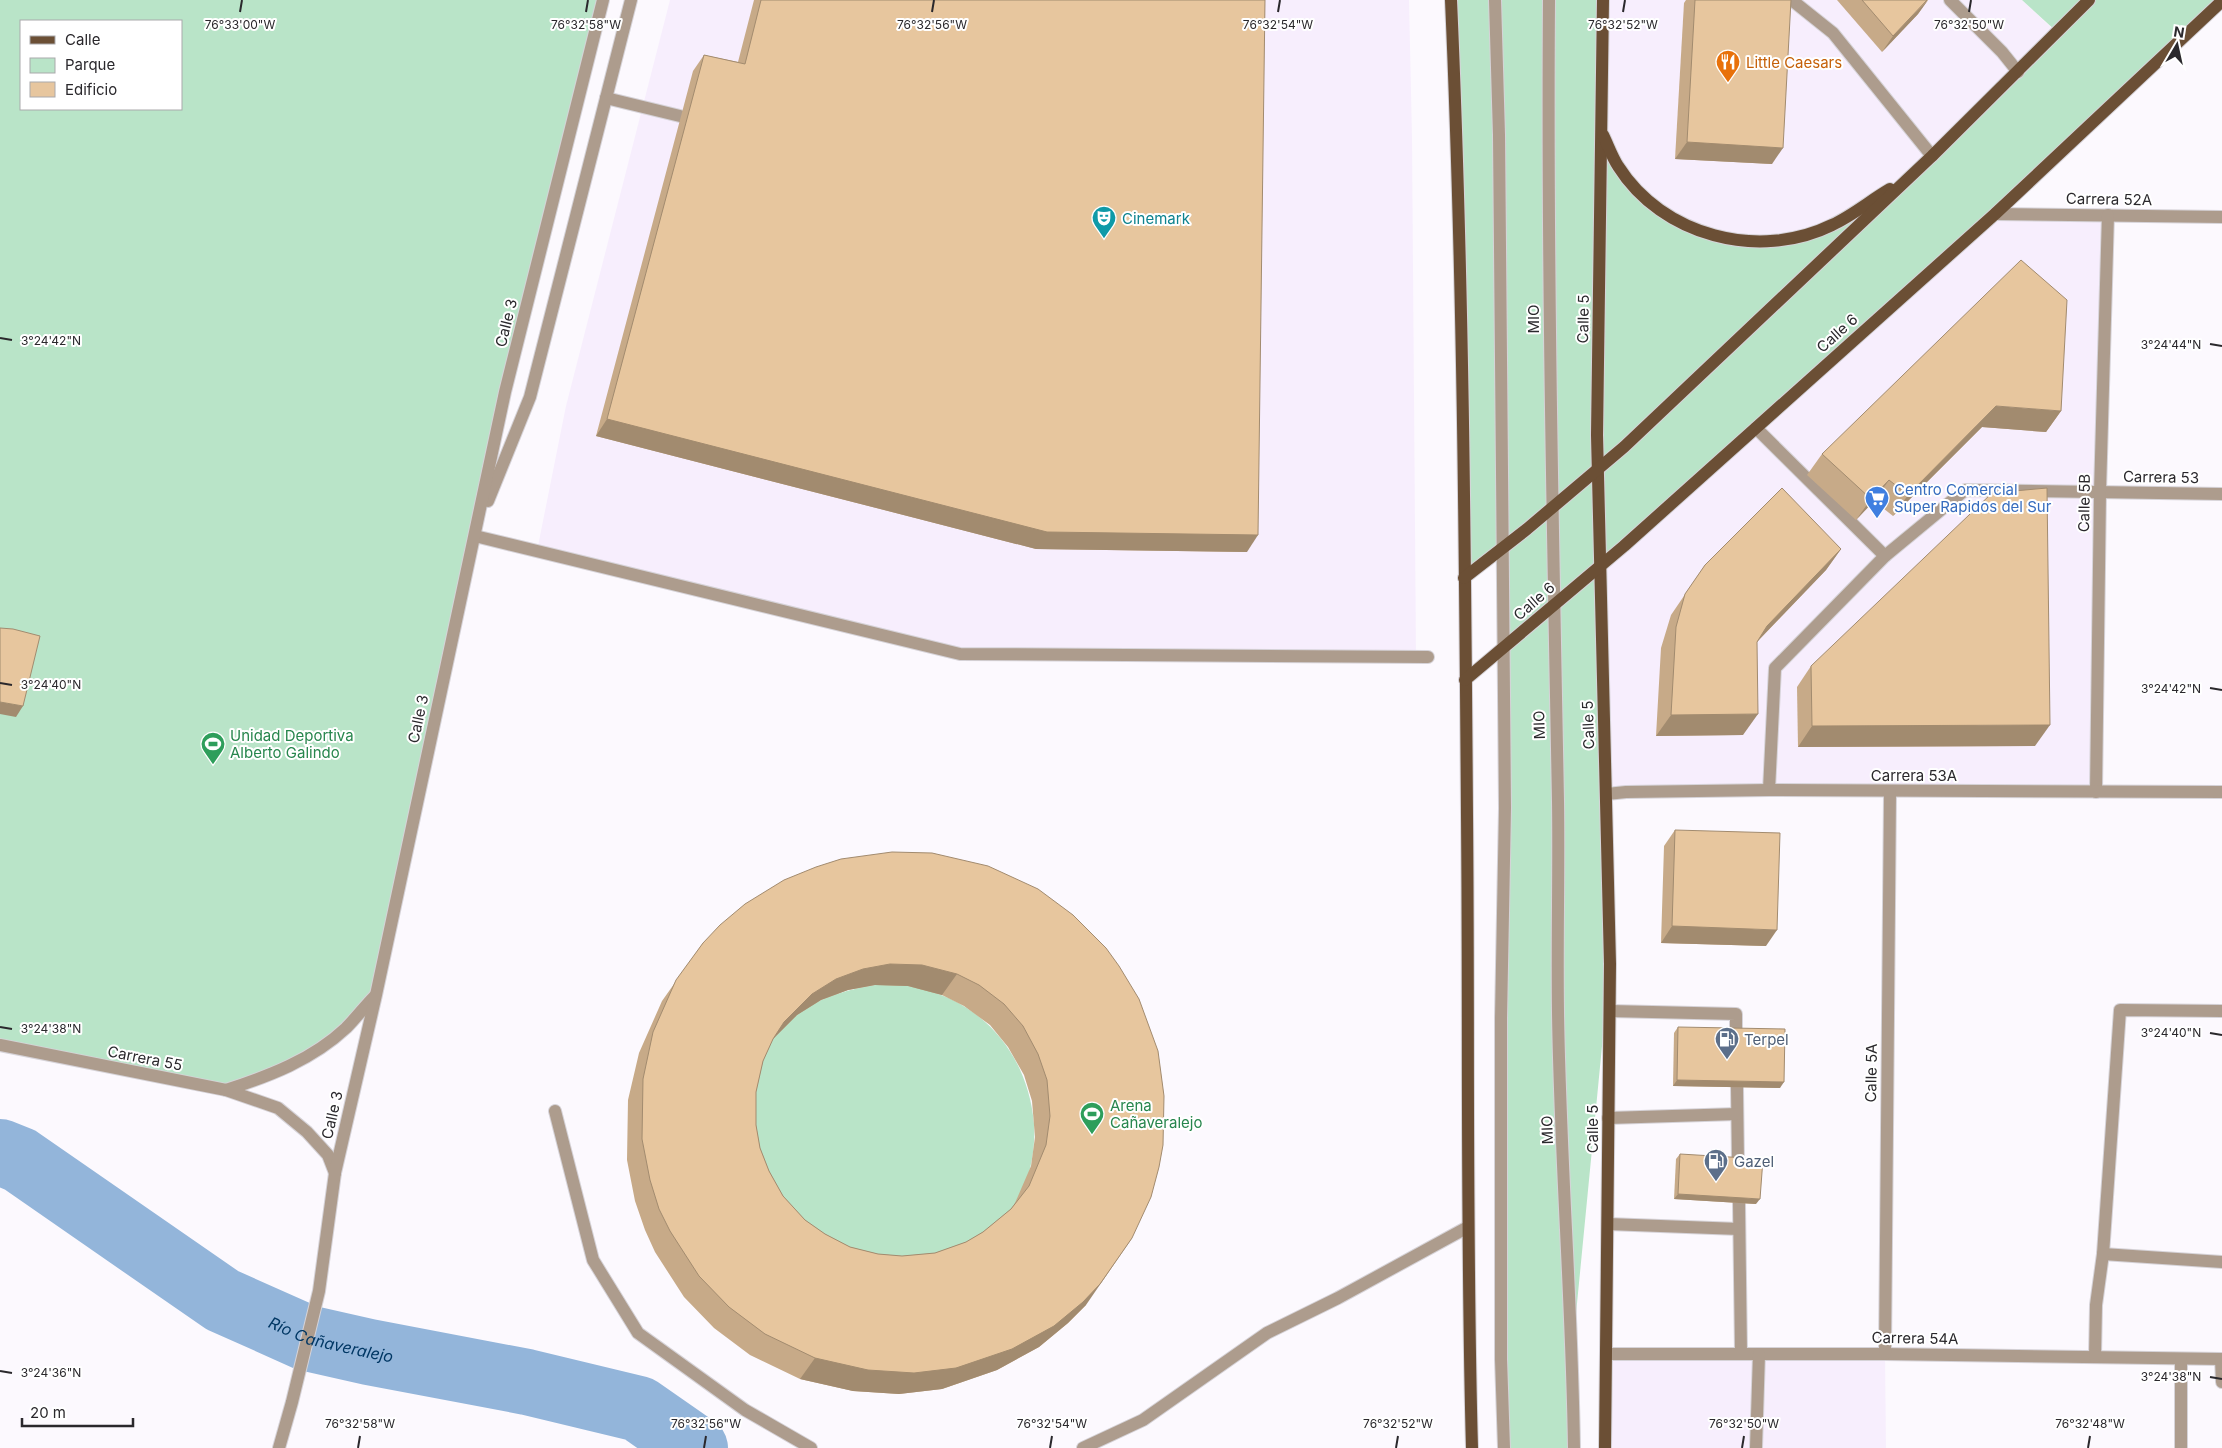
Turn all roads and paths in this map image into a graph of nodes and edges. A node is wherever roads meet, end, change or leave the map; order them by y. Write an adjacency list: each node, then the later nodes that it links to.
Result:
1 (603, 0): 25 (street, Calle 3)
2 (630, 0): 12 (street)
3 (1451, 0): 29 (main road)
4 (1495, 0): 26 (street)
5 (1549, 0): 24 (street, MIO)
6 (1604, 0): 14 (main road, Calle 5)
7 (1789, 0): 15 (street)
8 (1950, 0): 11 (street)
9 (2089, 0): 11 (main road)
10 (2222, 1): 17 (main road, Calle 6)
11 (2018, 72): 15 (main road)
12 (606, 98): 13 (street); 25 (street)
13 (680, 116)
14 (1602, 132): 16 (main road); 21 (main road, Calle 5)
15 (1932, 156): 16 (main road)
16 (1909, 177): 21 (main road)
17 (1995, 214): 18 (street, Carrera 52A); 20 (main road, Calle 6)
18 (2108, 215): 19 (street, Carrera 52A); 22 (street, Calle 5B)
19 (2222, 217)
20 (1756, 428): 27 (street); 28 (main road, Calle 6)
21 (1598, 470): 24 (main road); 28 (main road, Calle 5)
22 (2100, 492): 23 (street, Carrera 53); 27 (street, Carrera 53); 36 (street, Calle 5B)
23 (2222, 494)
24 (1552, 508): 26 (main road); 30 (street, MIO)
25 (474, 536): 32 (street); 39 (street, Calle 3)
26 (1502, 548): 29 (main road); 31 (street)
27 (1885, 556): 34 (street, Carrera 53)
28 (1600, 566): 30 (main road, Calle 6); 38 (main road, Calle 5)
29 (1464, 578): 33 (main road)
30 (1553, 605): 31 (main road, Calle 6); 70 (street, MIO)
31 (1502, 649): 33 (main road, Calle 6); 69 (street)
32 (1428, 657)
33 (1465, 680): 53 (main road)
34 (1769, 790): 35 (street, Carrera 53A); 38 (street, Carrera 53A)
35 (1890, 792): 36 (street, Carrera 53A); 60 (street, Calle 5A)
36 (2096, 792): 37 (street, Carrera 53A)
37 (2222, 792)
38 (1607, 794): 40 (main road, Calle 5)
39 (376, 995): 45 (street, Carrera 55); 50 (street, Calle 3)
40 (1610, 1011): 42 (street); 48 (main road, Calle 5)
41 (2222, 1011): 55 (street)
42 (1736, 1034)
43 (0, 1045): 45 (street, Carrera 55)
44 (1737, 1087): 47 (street)
45 (226, 1090): 50 (street, Carrera 55)
46 (555, 1111): 66 (street)
47 (1737, 1114): 48 (street); 49 (street)
48 (1608, 1118): 52 (main road, Calle 5)
49 (1738, 1164)
50 (335, 1173): 65 (street, Calle 3)
51 (1738, 1203): 54 (street)
52 (1608, 1224): 54 (street); 57 (main road, Calle 5)
53 (1468, 1227): 67 (street); 68 (main road)
54 (1739, 1229): 58 (street)
55 (2103, 1254): 56 (street); 61 (street)
56 (2222, 1262)
57 (1607, 1354): 58 (street, Carrera 54A); 71 (main road, Calle 5)
58 (1741, 1354): 59 (street, Carrera 54A)
59 (1759, 1354): 60 (street, Carrera 54A); 72 (street)
60 (1885, 1354): 61 (street, Carrera 54A)
61 (2095, 1357): 63 (street, Carrera 54A)
62 (2222, 1359): 63 (street, Carrera 54A); 64 (street)
63 (2181, 1360): 73 (street)
64 (2222, 1382)
65 (279, 1448)
66 (811, 1448)
67 (1084, 1448)
68 (1472, 1448)
69 (1504, 1448)
70 (1574, 1448)
71 (1605, 1448)
72 (1756, 1448)
73 (2181, 1448)

